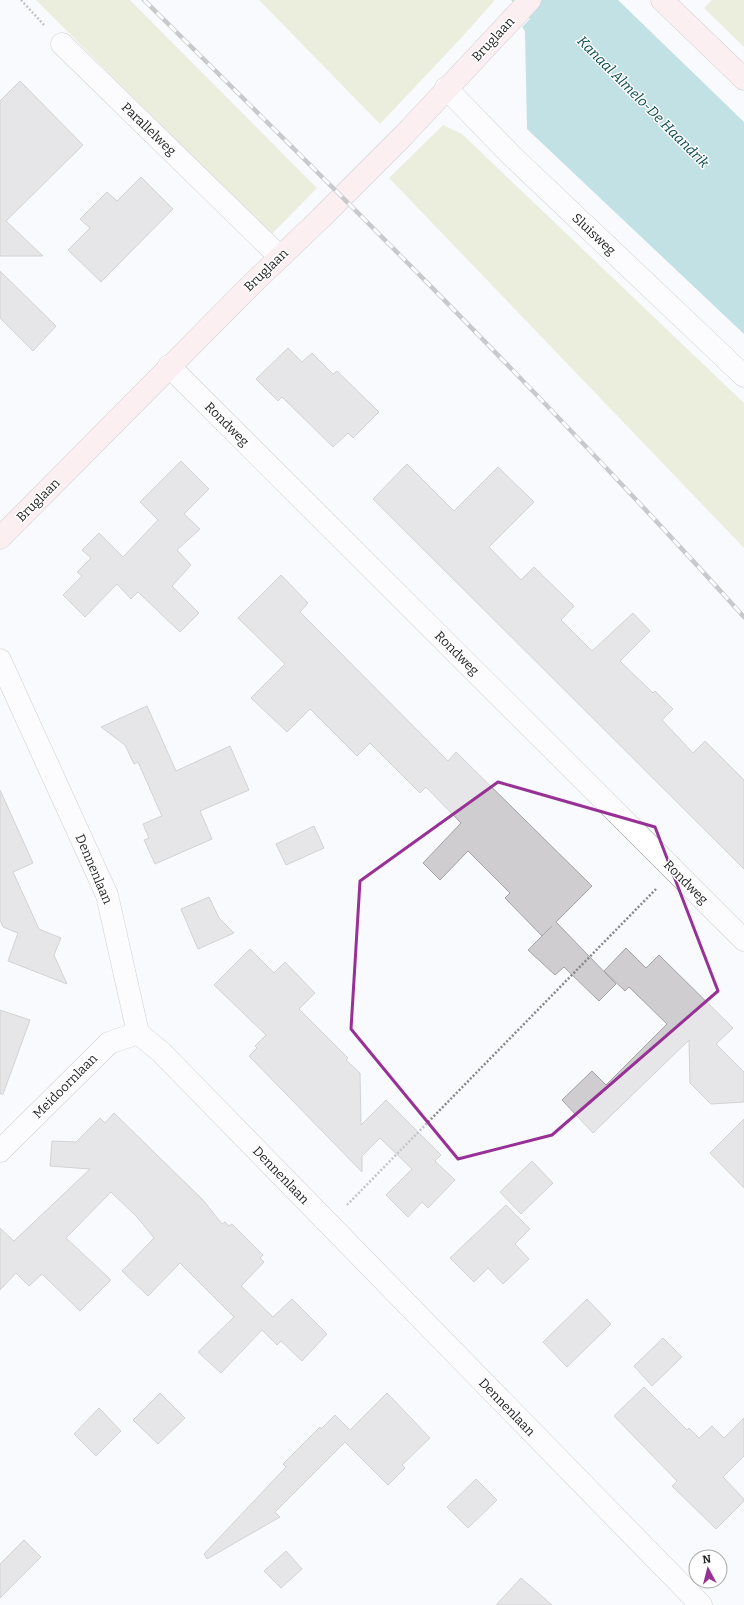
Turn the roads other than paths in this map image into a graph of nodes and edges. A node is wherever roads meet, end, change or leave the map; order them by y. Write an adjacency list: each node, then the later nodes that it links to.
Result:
1 (662, 0): 4 (street)
2 (525, 5): 5 (street, Bruglaan)
3 (62, 44): 6 (street, Parallelweg)
4 (744, 79)
5 (446, 88): 6 (street, Bruglaan); 8 (street, Sluisweg)
6 (279, 256): 7 (street, Bruglaan)
7 (169, 366): 9 (street, Bruglaan); 11 (street, Rondweg)
8 (744, 376)
9 (0, 538)
10 (0, 660): 12 (street, Dennenlaan)
11 (744, 940)
12 (138, 1033): 13 (street, Meidoornlaan); 14 (street, Dennenlaan)
13 (0, 1151)
14 (701, 1605)

